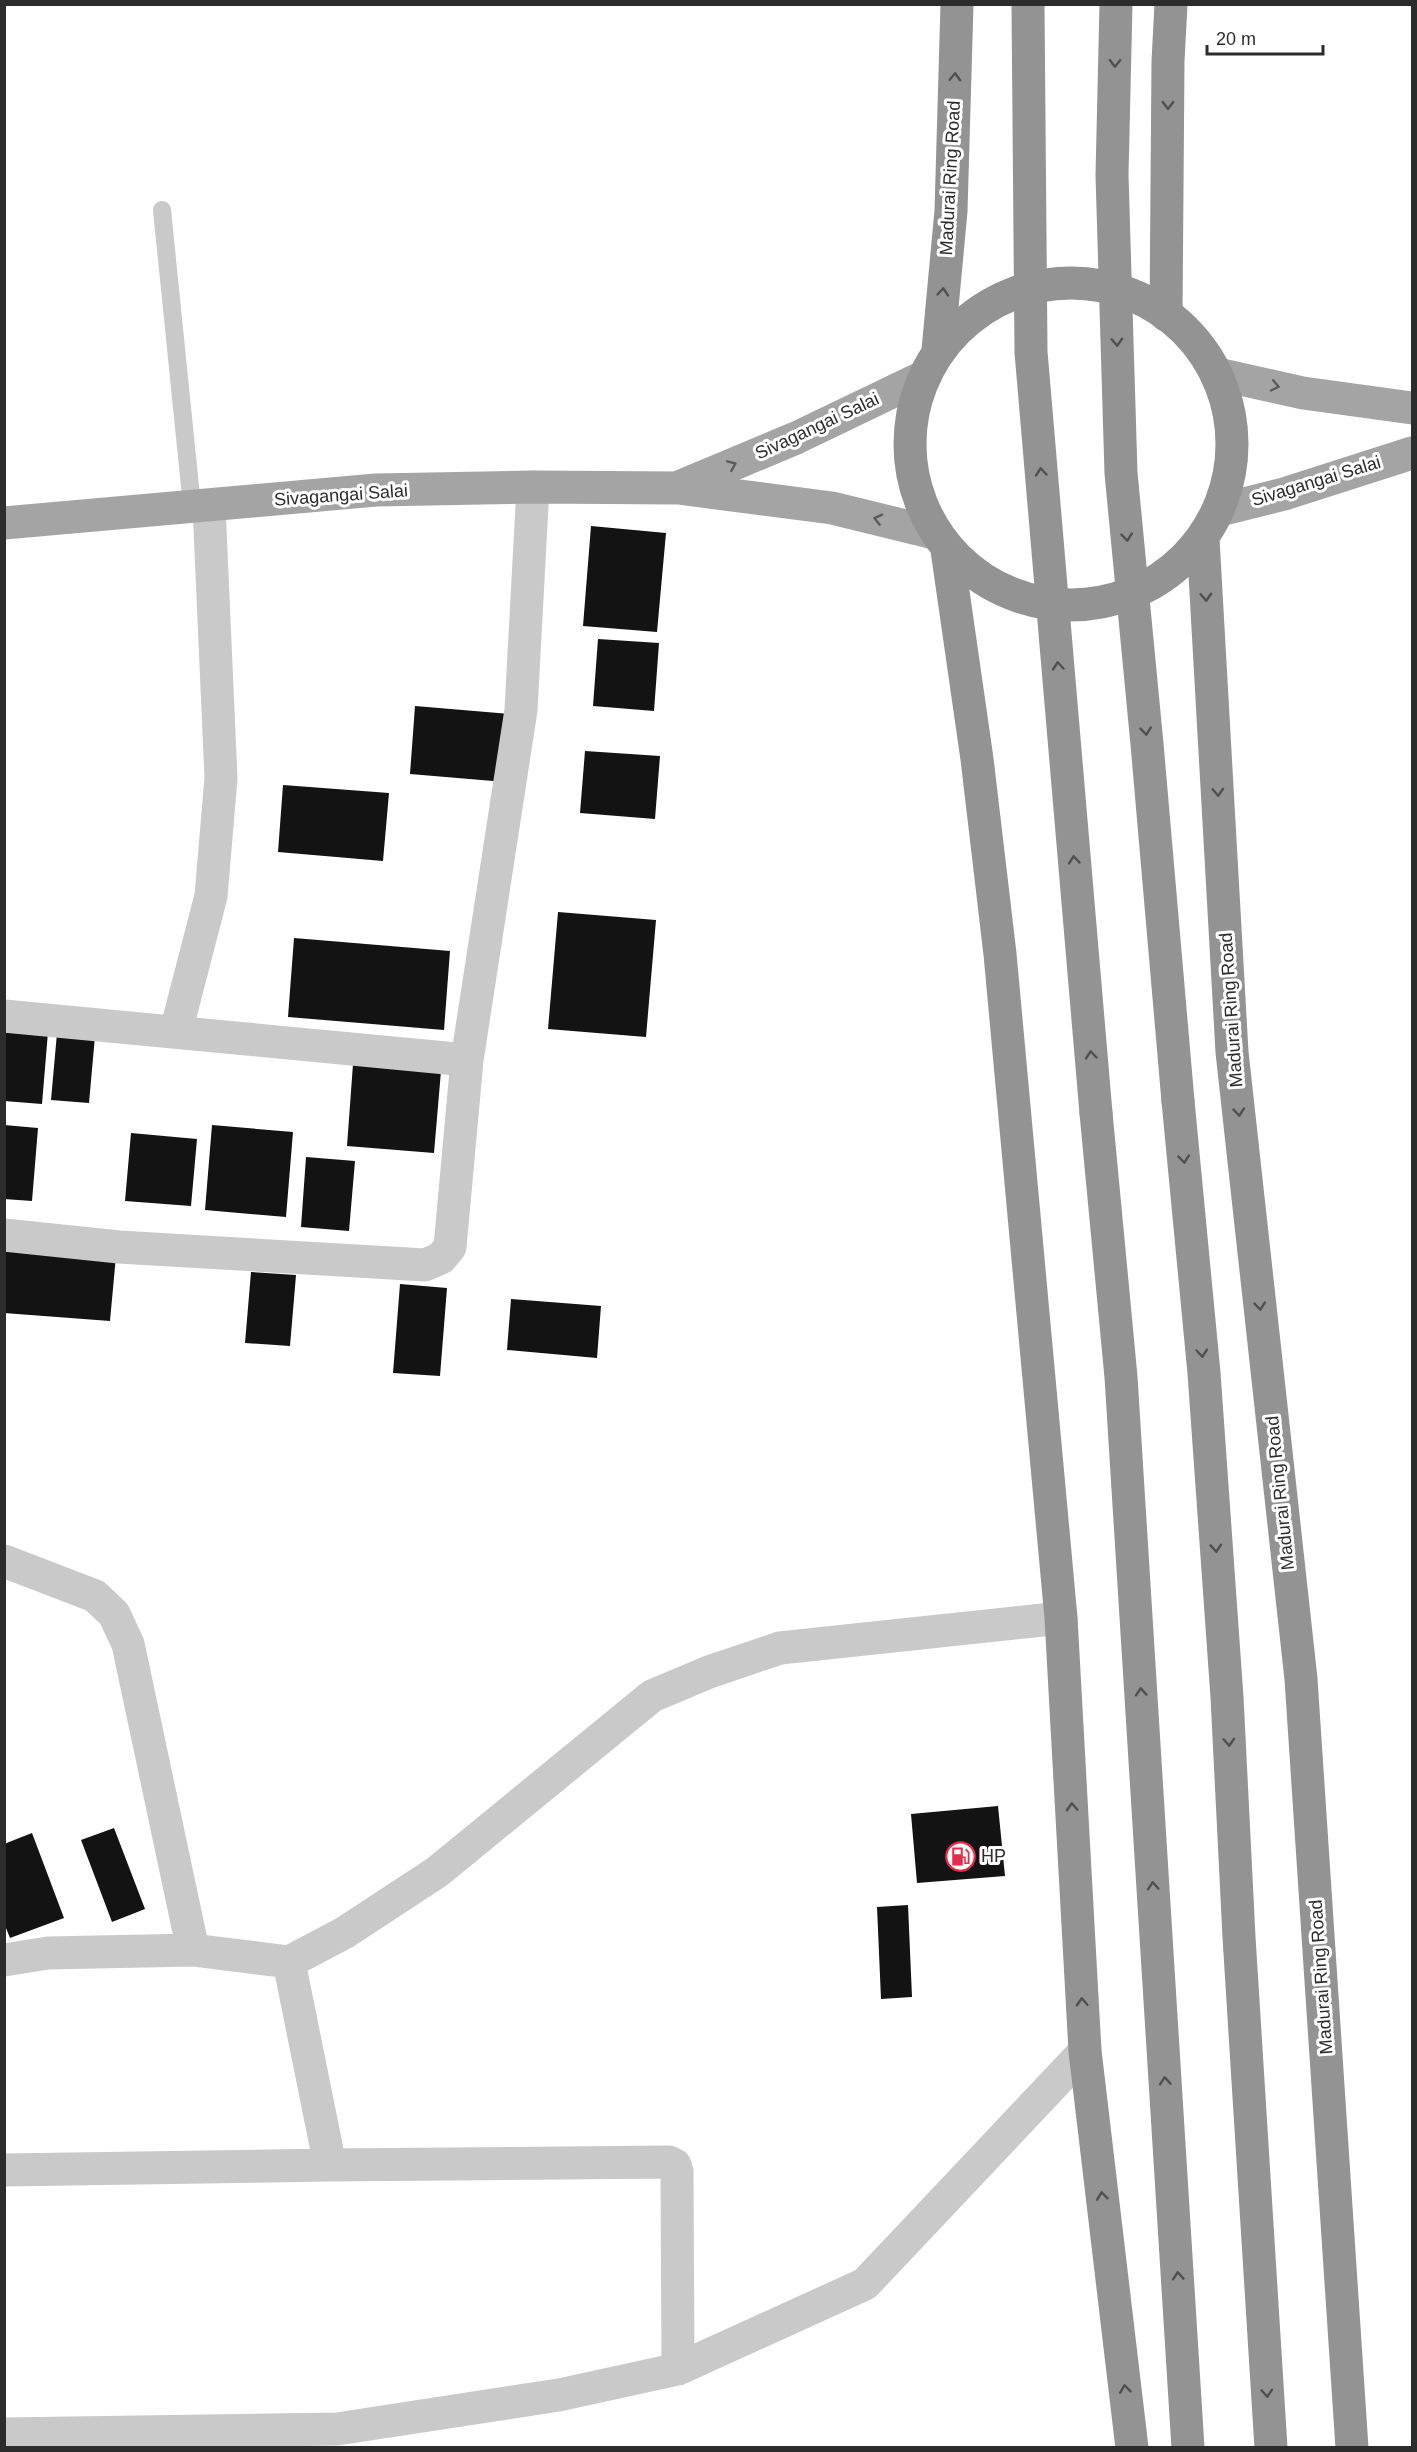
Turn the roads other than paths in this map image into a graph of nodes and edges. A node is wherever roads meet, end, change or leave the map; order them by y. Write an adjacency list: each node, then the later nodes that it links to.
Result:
1 (957, 4): 7 (highway, Madurai Ring Road, one-way to 1)
2 (1028, 4): 34 (highway, one-way to 2, bridge)
3 (1116, 4): 35 (highway, one-way to 35, bridge)
4 (1171, 4): 6 (highway, one-way to 6)
5 (162, 210): 13 (lane)
6 (1166, 315): 7 (highway, Madurai Ring Road); 8 (highway, Madurai Ring Road)
7 (931, 364): 12 (main road, Sivagangai Salai, one-way to 7); 17 (highway, Madurai Ring Road)
8 (1218, 374): 9 (main road, one-way to 9); 14 (highway, Madurai Ring Road)
9 (1413, 408)
10 (1413, 453): 14 (main road, Sivagangai Salai)
11 (532, 487): 12 (main road, Sivagangai Salai); 13 (main road, Sivagangai Salai); 20 (street)
12 (678, 488): 17 (main road, Sivagangai Salai, one-way to 12)
13 (200, 506): 15 (main road, Sivagangai Salai); 19 (street)
14 (1220, 510): 16 (highway, Madurai Ring Road)
15 (4, 523)
16 (1203, 539): 17 (highway, Madurai Ring Road); 36 (highway, Madurai Ring Road, one-way to 36)
17 (941, 542): 23 (highway, Madurai Ring Road)
18 (4, 1016): 19 (street)
19 (176, 1031): 20 (street)
20 (467, 1060): 21 (street)
21 (4, 1235)
22 (4, 1561): 24 (street)
23 (1061, 1618): 26 (street); 27 (highway, Madurai Ring Road, one-way to 23)
24 (194, 1950): 25 (street); 26 (street)
25 (4, 1960)
26 (289, 1962): 28 (street)
27 (1085, 2051): 30 (street); 33 (highway, Madurai Ring Road, one-way to 27)
28 (330, 2165): 29 (street); 30 (street)
29 (4, 2170)
30 (678, 2369): 32 (street)
31 (4, 2434): 32 (street)
32 (338, 2438)
33 (1132, 2448)
34 (1188, 2448)
35 (1271, 2448)
36 (1352, 2448)

